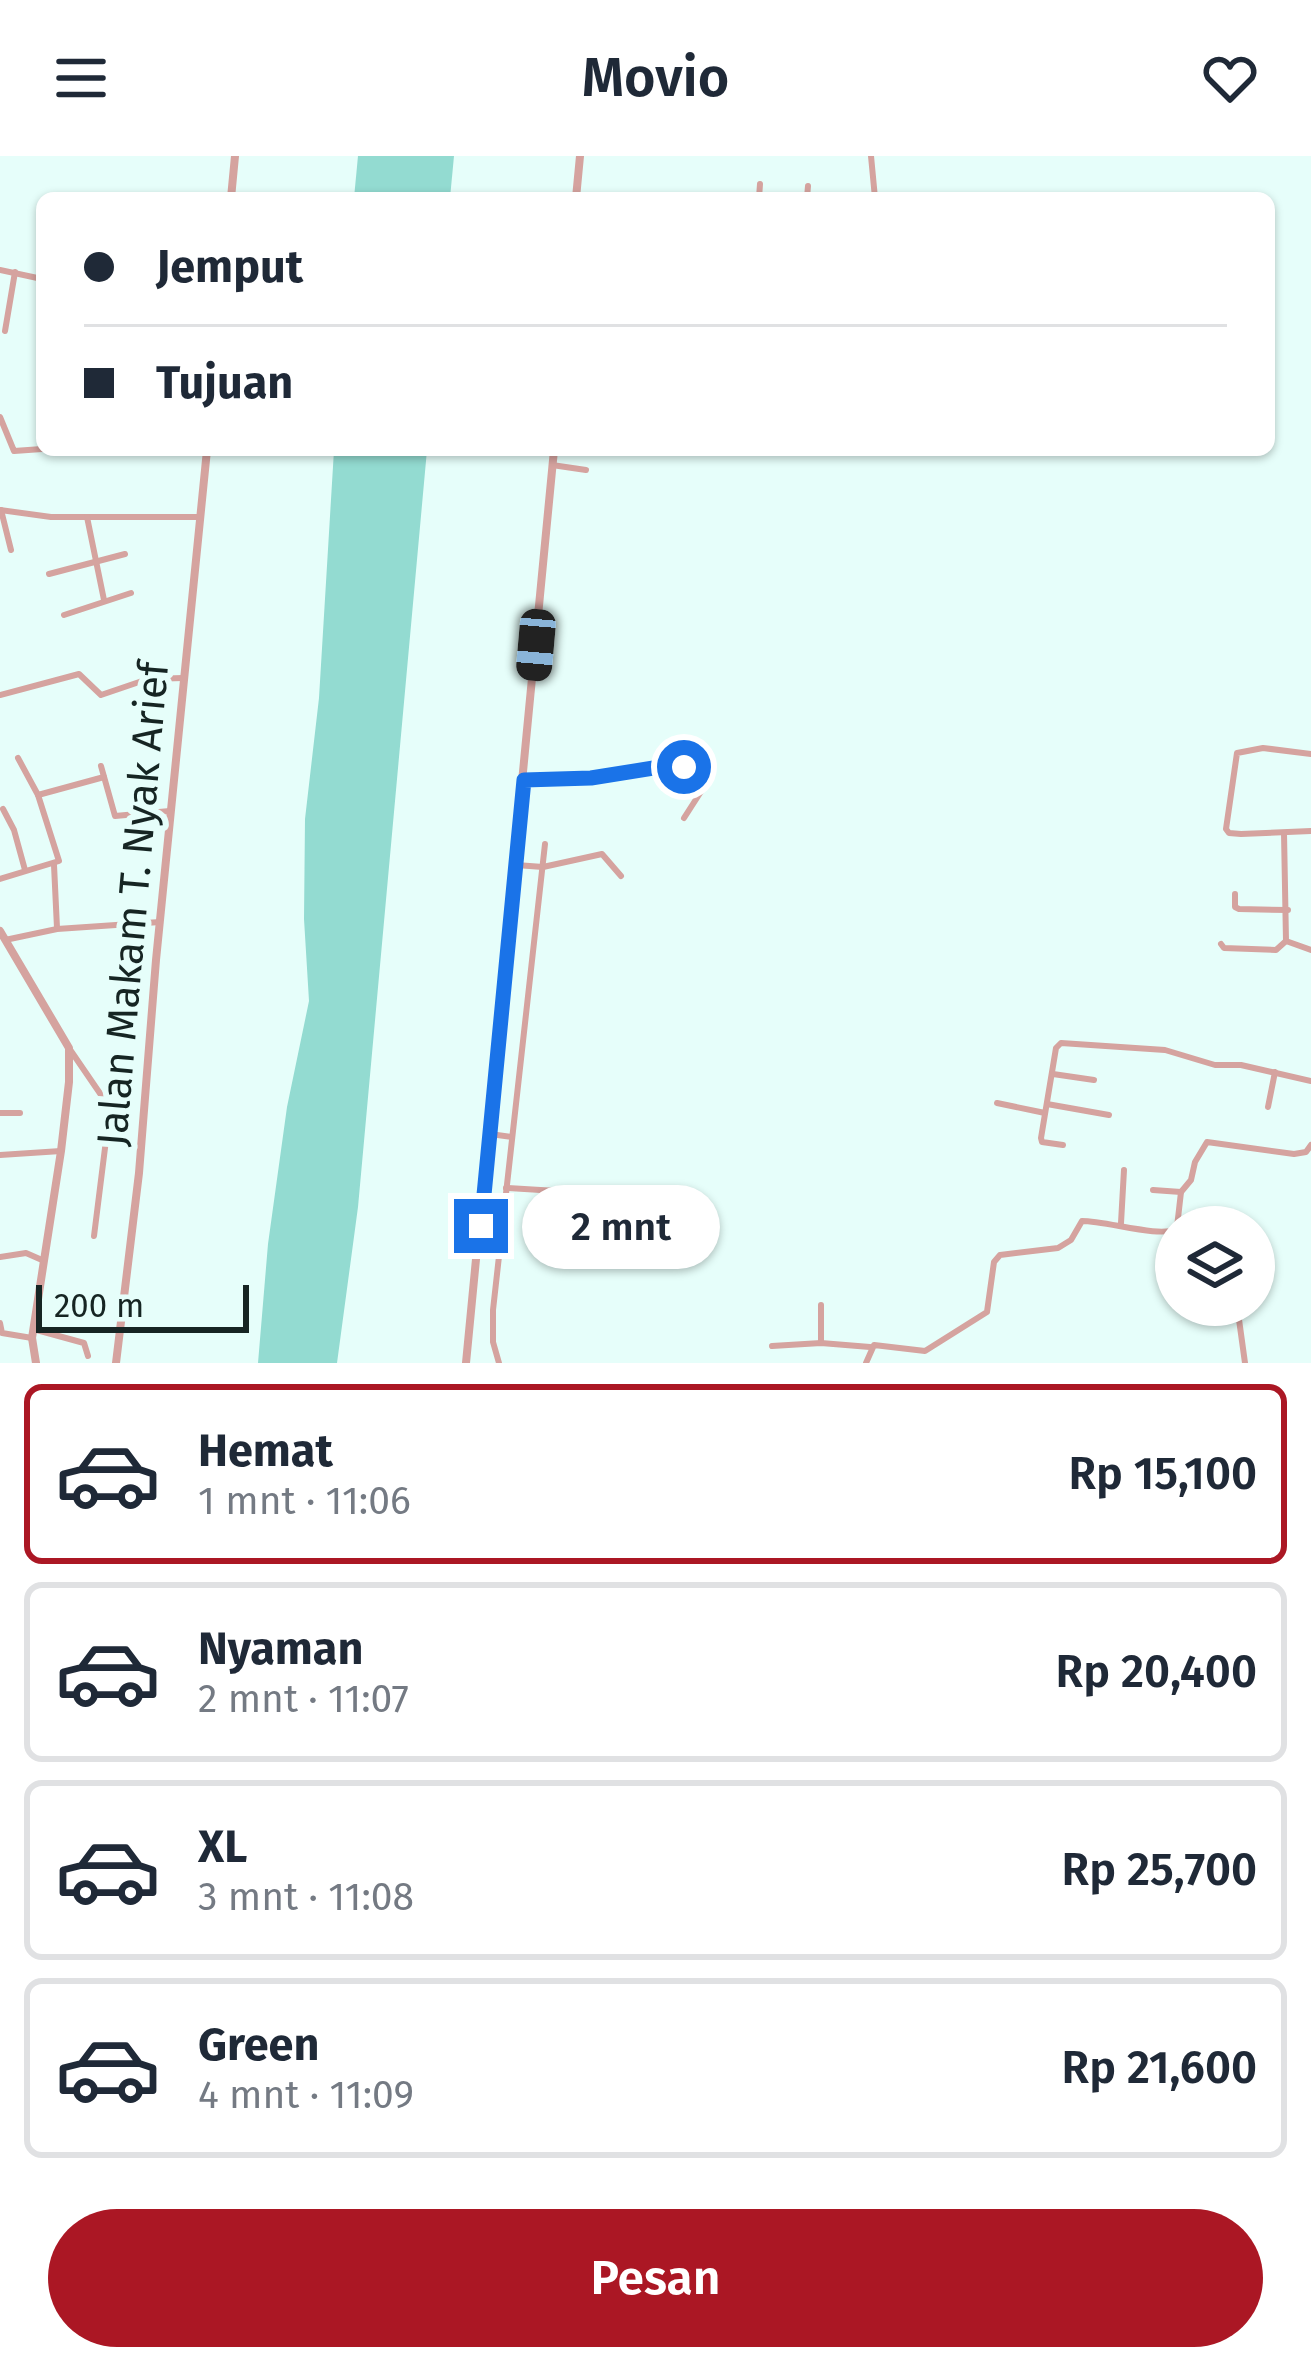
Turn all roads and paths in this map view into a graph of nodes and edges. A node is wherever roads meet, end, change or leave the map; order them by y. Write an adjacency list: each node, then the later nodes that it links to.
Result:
1 (235, 156): 6 (street)
2 (580, 156): 7 (street)
3 (871, 156): 10 (street)
4 (760, 184): 8 (street)
5 (808, 186): 9 (street)
6 (232, 192)
7 (577, 192)
8 (759, 192)
9 (808, 192)
10 (874, 192)
11 (0, 270): 12 (street)
12 (15, 272): 13 (street); 14 (street)
13 (36, 277)
14 (5, 331)
15 (0, 417): 16 (street)
16 (36, 449)
17 (206, 456): 23 (street, Jalan Makam T. Nyak Arief)
18 (554, 456): 19 (street)
19 (553, 465): 20 (street); 38 (street)
20 (582, 469)
21 (0, 510): 22 (street); 24 (street)
22 (87, 517): 23 (street); 26 (street)
23 (200, 517): 31 (street, Jalan Makam T. Nyak Arief)
24 (11, 550)
25 (125, 554): 26 (street)
26 (93, 560): 27 (street); 29 (street)
27 (49, 574)
28 (130, 593): 29 (street)
29 (104, 600): 30 (street)
30 (64, 614)
31 (183, 678): 32 (street); 42 (street, Jalan Makam T. Nyak Arief)
32 (0, 695)
33 (1311, 754): 45 (street)
34 (18, 758): 40 (street)
35 (101, 766): 37 (street)
36 (709, 768): 39 (street)
37 (104, 777): 40 (street); 42 (street)
38 (524, 780): 39 (street); 47 (street)
39 (703, 782): 43 (street)
40 (38, 795): 48 (street)
41 (3, 809): 50 (street)
42 (170, 812): 55 (street, Jalan Makam T. Nyak Arief)
43 (684, 818)
44 (1311, 830): 45 (street)
45 (1284, 833): 54 (street)
46 (545, 844): 49 (street)
47 (518, 865): 49 (street); 72 (street)
48 (54, 866): 50 (street); 56 (street)
49 (542, 867): 51 (street); 73 (street)
50 (25, 870): 52 (street)
51 (621, 876)
52 (0, 879)
53 (1235, 894): 54 (street)
54 (1288, 910): 58 (street)
55 (160, 922): 56 (street); 100 (street, Jalan Makam T. Nyak Arief)
56 (57, 929): 57 (street)
57 (2, 934): 61 (street)
58 (1286, 941): 59 (street); 60 (street)
59 (1221, 944)
60 (1311, 950)
61 (69, 1048): 76 (street); 86 (street)
62 (1275, 1072): 63 (street); 65 (street); 67 (street)
63 (1053, 1073): 64 (street); 68 (street)
64 (1094, 1080)
65 (1311, 1081)
66 (998, 1103): 68 (street)
67 (1268, 1107)
68 (1046, 1108): 71 (street); 74 (street)
69 (0, 1113): 70 (street)
70 (20, 1113)
71 (1108, 1115)
72 (493, 1135): 73 (street); 90 (street)
73 (511, 1137): 79 (street)
74 (1063, 1145)
75 (1311, 1145): 82 (street)
76 (61, 1151): 77 (street); 88 (street)
77 (0, 1156)
78 (1124, 1170): 84 (street)
79 (506, 1188): 81 (street); 91 (street)
80 (1153, 1190): 82 (street)
81 (557, 1192)
82 (1181, 1192): 83 (street)
83 (1179, 1206)
84 (1121, 1223): 85 (street); 97 (street)
85 (1155, 1232)
86 (94, 1236)
87 (0, 1257): 88 (street)
88 (42, 1260): 94 (street)
89 (821, 1305): 95 (street)
90 (472, 1317): 91 (street); 101 (street)
91 (493, 1318): 102 (street)
92 (0, 1323): 94 (street)
93 (1240, 1326): 104 (street)
94 (33, 1333): 98 (street); 99 (street)
95 (821, 1343): 96 (street); 97 (street)
96 (772, 1346)
97 (870, 1347): 103 (street)
98 (88, 1356)
99 (36, 1363)
100 (116, 1363)
101 (466, 1363)
102 (499, 1363)
103 (866, 1363)
104 (1245, 1363)

